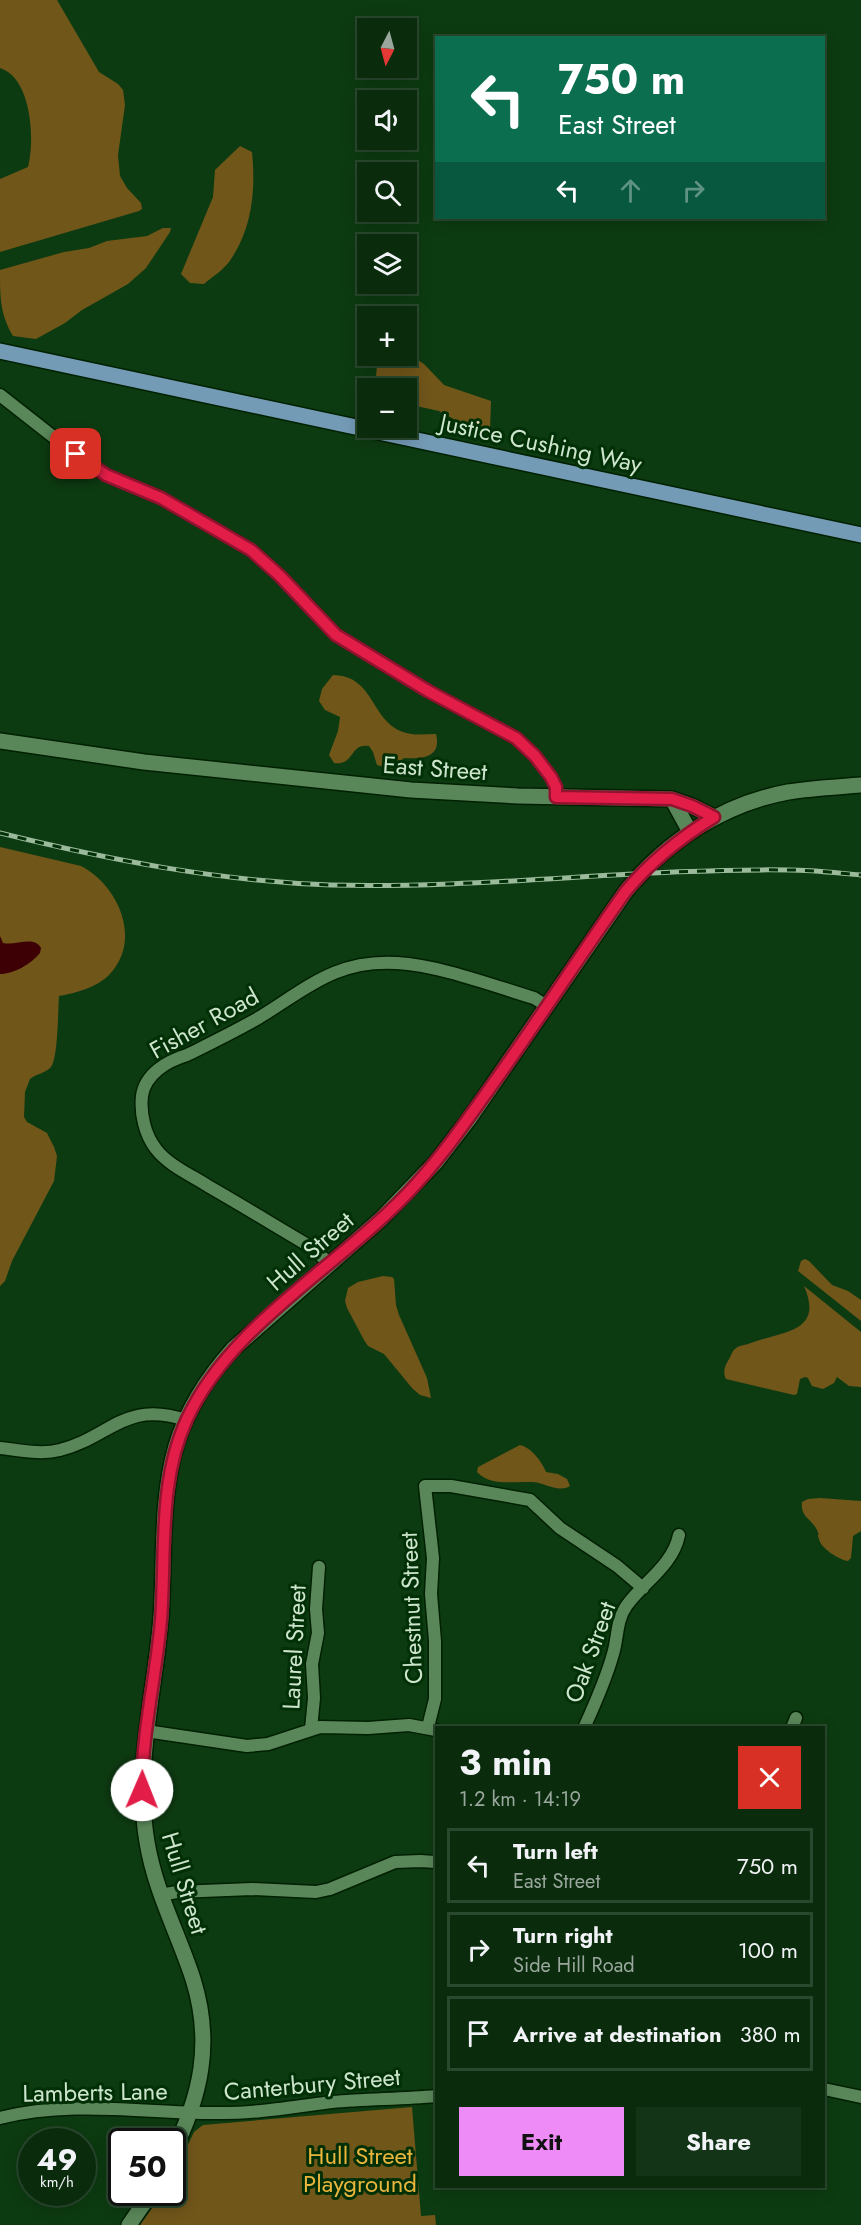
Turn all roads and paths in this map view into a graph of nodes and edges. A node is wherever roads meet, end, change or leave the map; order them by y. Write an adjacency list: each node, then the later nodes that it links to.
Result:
1 (0, 351): 3 (main road, Justice Cushing Way)
2 (0, 395): 6 (street)
3 (861, 535)
4 (0, 741): 6 (main road, East Street)
5 (861, 785): 8 (main road)
6 (556, 797): 7 (main road, East Street)
7 (672, 799): 8 (main road, East Street); 9 (main road)
8 (714, 817): 9 (main road, Hull Street)
9 (690, 832): 10 (main road, Hull Street)
10 (547, 1006): 11 (main road, Hull Street); 11 (street, Fisher Road)
11 (330, 1264): 12 (main road, Hull Street)
12 (186, 1420): 13 (street); 20 (main road, Hull Street)
13 (0, 1448)
14 (679, 1535): 16 (street, Oak Street)
15 (319, 1567): 19 (street, Laurel Street)
16 (643, 1588): 17 (street, Oak Street); 18 (street, Chestnut Street)
17 (585, 1726)
18 (432, 1729): 19 (street)
19 (311, 1730): 20 (street)
20 (146, 1731): 22 (main road, Hull Street)
21 (435, 1862): 22 (street)
22 (160, 1895): 26 (main road, Hull Street)
23 (825, 2089): 25 (street)
24 (435, 2096): 26 (street, Canterbury Street)
25 (861, 2097)
26 (191, 2112): 27 (street, Lamberts Lane); 28 (main road, Hull Street)
27 (0, 2118)
28 (184, 2128)
29 (142, 2206): 30 (main road)
30 (129, 2225)

